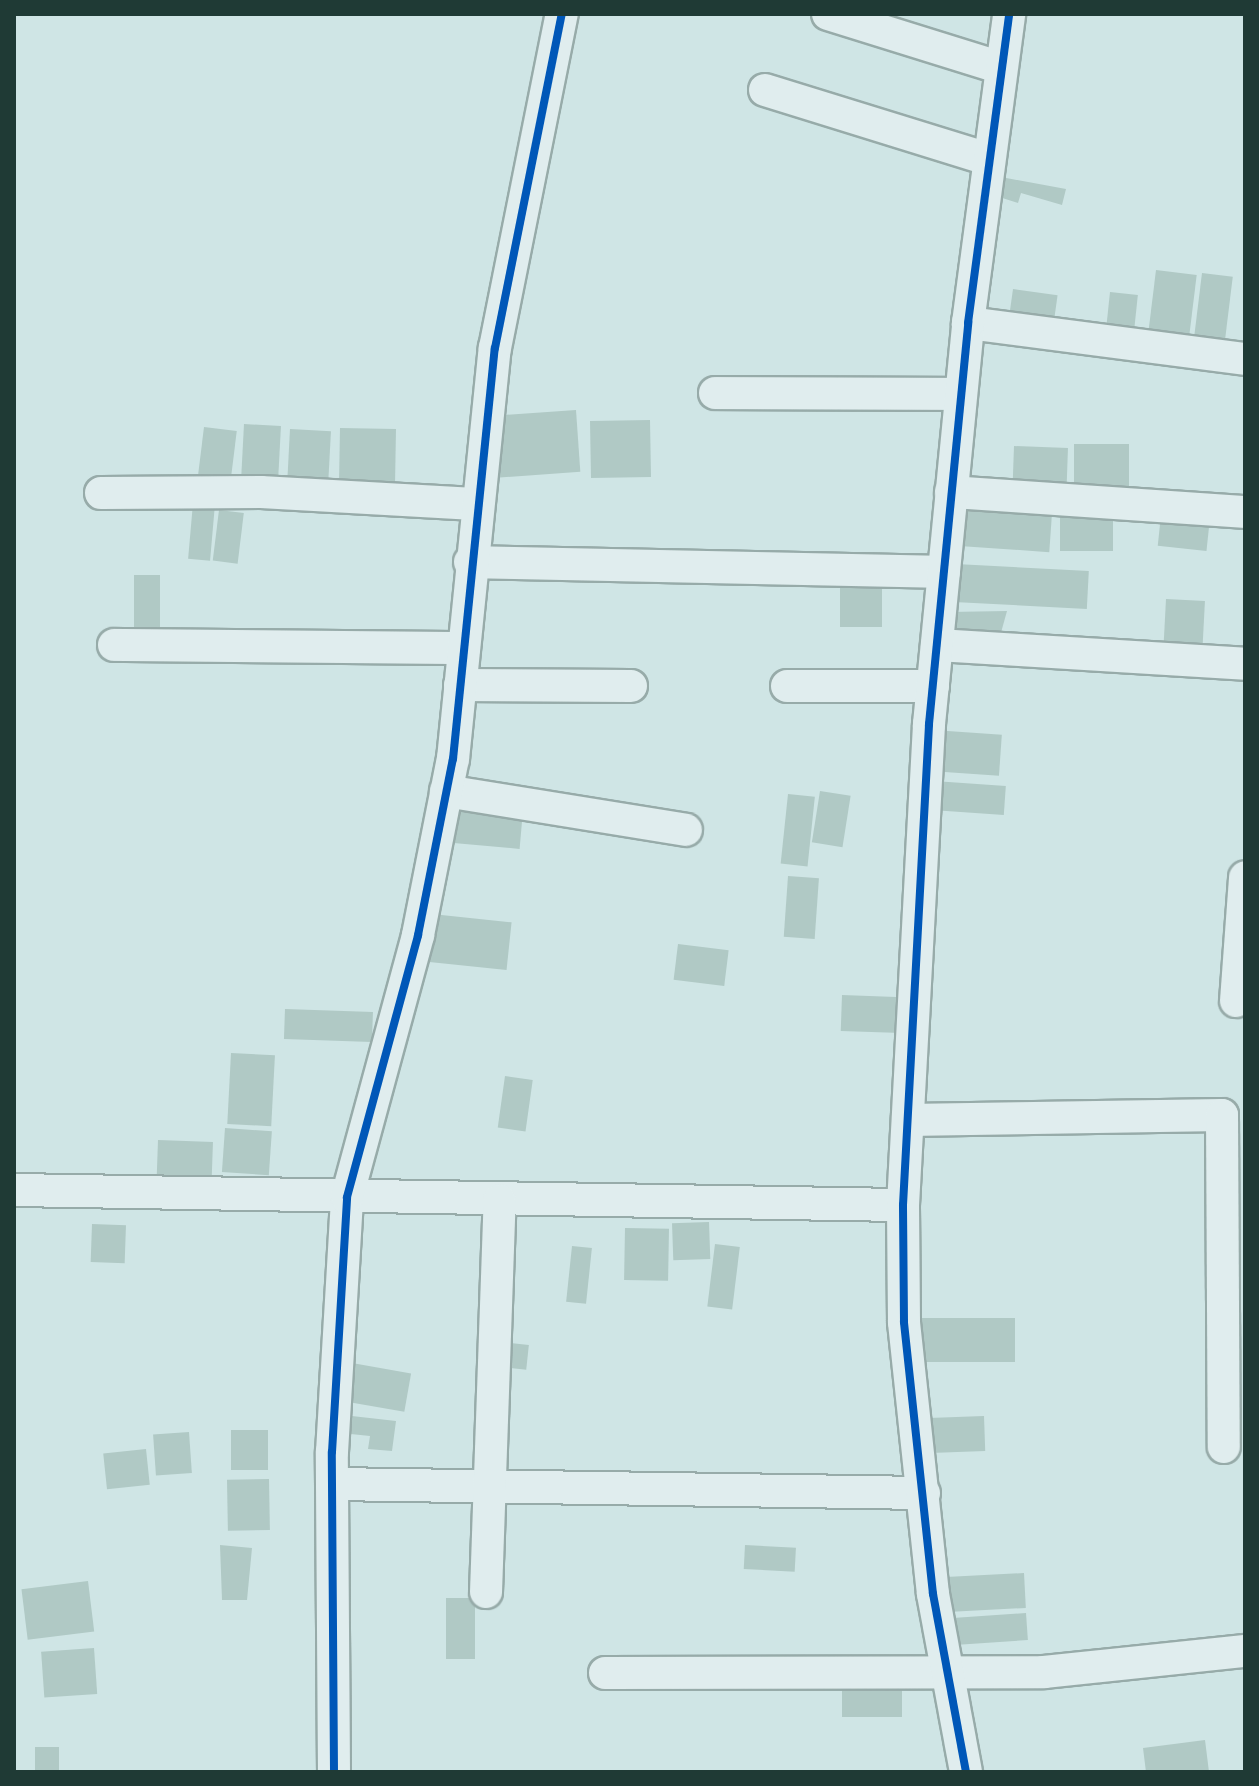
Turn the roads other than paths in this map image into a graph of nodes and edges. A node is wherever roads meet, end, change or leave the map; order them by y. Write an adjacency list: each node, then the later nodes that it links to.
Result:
1 (562, 14): 13 (street)
2 (828, 14): 4 (street)
3 (1009, 14): 4 (street)
4 (1001, 68): 6 (street)
5 (765, 90): 6 (street)
6 (988, 159): 7 (street)
7 (968, 323): 8 (street); 10 (street)
8 (1245, 359)
9 (715, 393): 10 (street)
10 (961, 394): 11 (street)
11 (951, 492): 14 (street); 16 (street)
12 (101, 493): 13 (street)
13 (475, 504): 15 (street)
14 (1245, 512)
15 (470, 562): 16 (street); 19 (street)
16 (944, 572): 18 (street)
17 (114, 645): 19 (street)
18 (937, 645): 20 (street); 24 (street)
19 (464, 648): 21 (street)
20 (1245, 664)
21 (460, 685): 22 (street); 25 (street)
22 (631, 686)
23 (787, 686): 24 (street)
24 (933, 686): 29 (street)
25 (446, 791): 26 (street); 31 (street)
26 (686, 830)
27 (1245, 877): 28 (street)
28 (1236, 1001)
29 (908, 1120): 33 (street); 34 (street)
30 (14, 1190): 31 (street)
31 (347, 1197): 32 (street); 35 (street)
32 (500, 1200): 33 (street); 36 (street)
33 (903, 1205): 37 (street)
34 (1224, 1447)
35 (332, 1484): 36 (street); 42 (street)
36 (489, 1486): 37 (street); 38 (street)
37 (924, 1493): 41 (street)
38 (486, 1592)
39 (1245, 1651): 41 (street)
40 (605, 1673): 41 (street)
41 (946, 1674): 43 (street)
42 (334, 1772)
43 (966, 1772)

